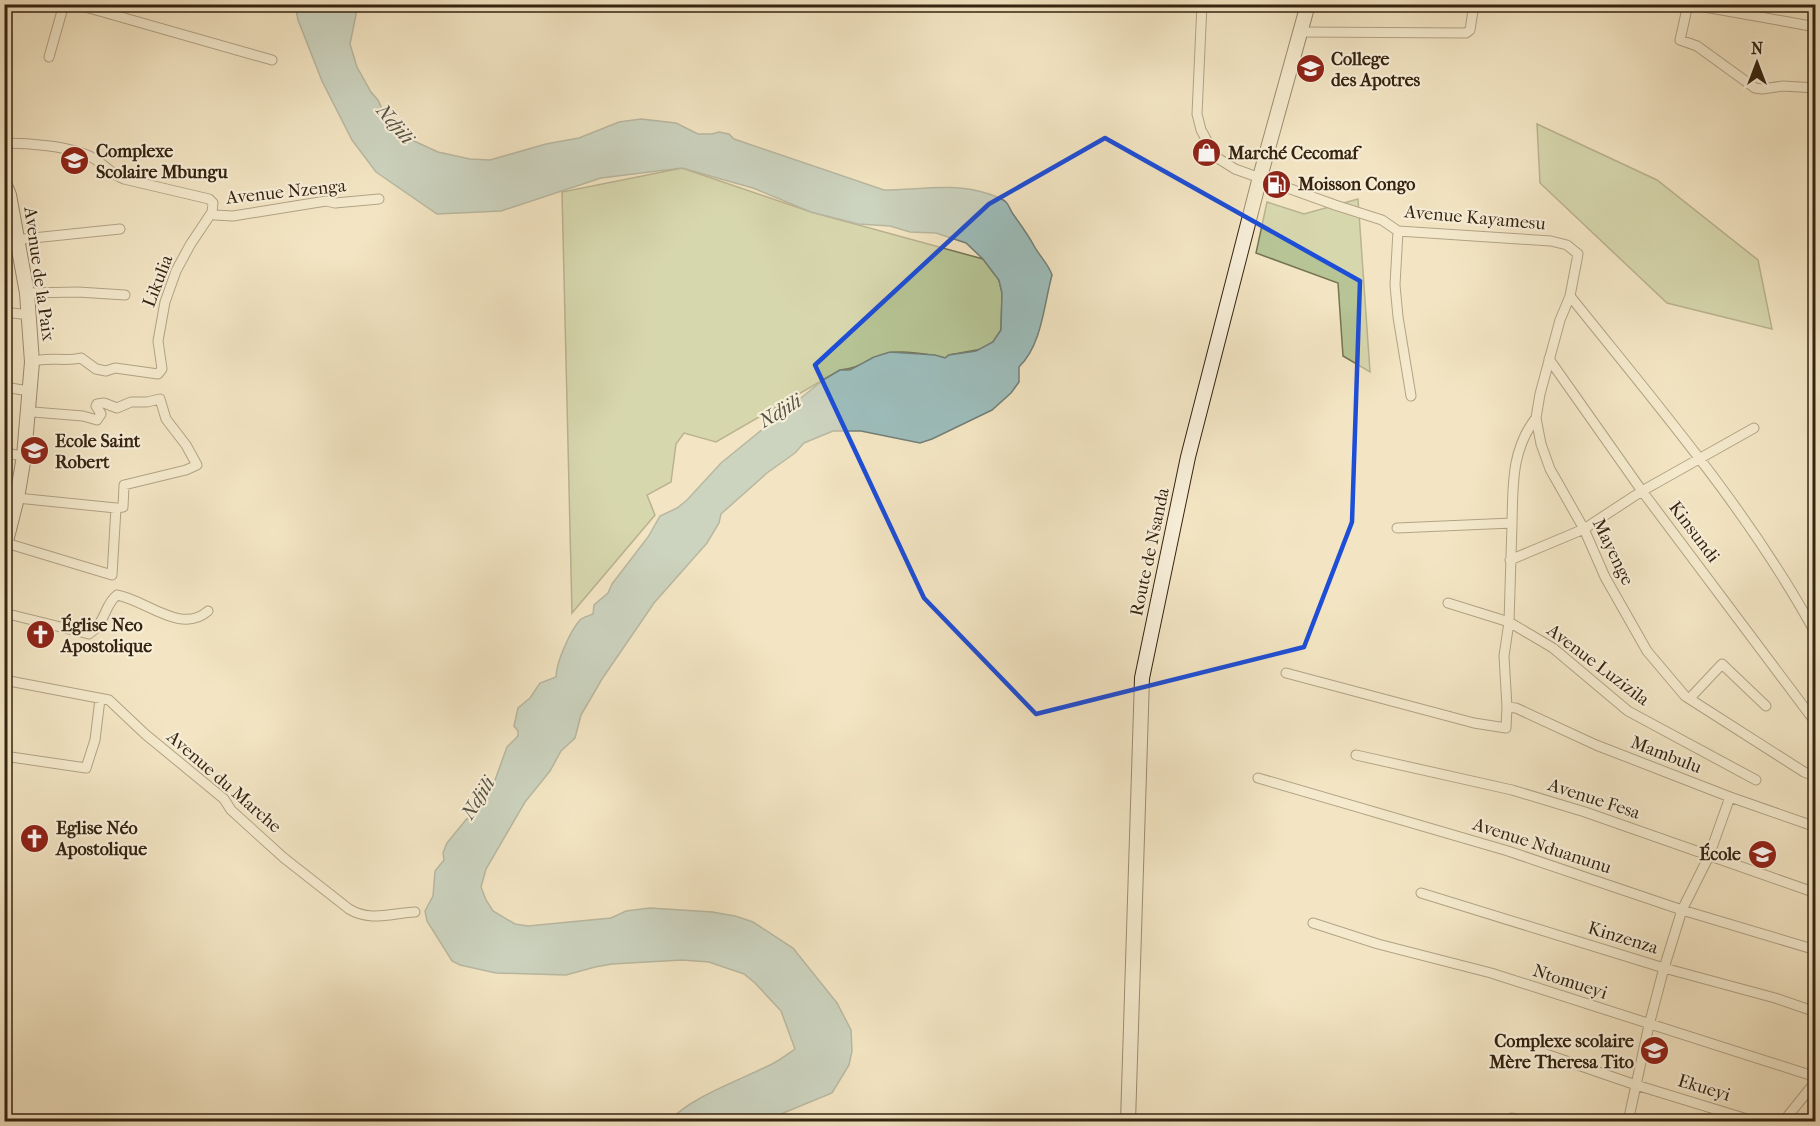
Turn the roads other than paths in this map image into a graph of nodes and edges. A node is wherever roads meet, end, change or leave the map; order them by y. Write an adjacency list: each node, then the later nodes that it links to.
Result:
1 (64, 4): 9 (street)
2 (75, 4): 10 (street)
3 (1202, 4): 13 (street, Avenue Kayamesu)
4 (1308, 4): 8 (street, Route de Nsanda)
5 (1474, 4): 8 (street)
6 (1688, 4): 7 (street); 11 (street)
7 (1815, 27)
8 (1300, 32): 13 (street, Route de Nsanda)
9 (49, 57)
10 (272, 60)
11 (1815, 88)
12 (4, 143): 16 (street, Avenue Nzenga)
13 (1260, 177): 18 (street, Avenue Kayamesu); 79 (street, Route de Nsanda)
14 (4, 183): 19 (street, Avenue de la Paix)
15 (379, 199): 16 (street, Avenue Nzenga)
16 (212, 212): 27 (street, Likulia)
17 (120, 229): 19 (street)
18 (1398, 231): 20 (street, Avenue Kayamesu); 30 (street)
19 (12, 241): 21 (street, Avenue de la Paix)
20 (1578, 261): 23 (street, Mayenge)
21 (27, 293): 22 (street); 25 (street, Avenue de la Paix)
22 (125, 295)
23 (1570, 296): 26 (street, Mayenge); 36 (street)
24 (4, 312): 25 (street)
25 (30, 315): 27 (street, Avenue de la Paix)
26 (1549, 359): 32 (street, Mayenge); 37 (street, Kinsundi)
27 (32, 362): 29 (street, Avenue de la Paix)
28 (4, 387): 29 (street)
29 (30, 391): 31 (street, Avenue de la Paix)
30 (1412, 396)
31 (28, 414): 35 (street, Avenue de la Paix); 39 (street)
32 (1536, 418): 40 (street); 43 (street, Mayenge)
33 (1754, 428): 36 (street)
34 (4, 453): 35 (street)
35 (24, 456): 38 (street, Avenue de la Paix)
36 (1700, 459): 37 (street); 50 (street)
37 (1642, 491): 43 (street); 57 (street, Kinsundi)
38 (17, 498): 39 (street); 41 (street, Avenue de la Paix)
39 (120, 507): 44 (street)
40 (1512, 523): 42 (street); 45 (street)
41 (8, 527): 44 (street, Avenue de la Paix)
42 (1397, 528)
43 (1584, 529): 45 (street); 53 (street, Mayenge)
44 (5, 546)
45 (1510, 560): 49 (street)
46 (1448, 603): 49 (street)
47 (207, 611): 48 (street)
48 (4, 613)
49 (1509, 622): 55 (street); 62 (street, Avenue Luzizila)
50 (1815, 634)
51 (1286, 673): 55 (street)
52 (4, 680): 54 (street, Avenue du Marche)
53 (1690, 698): 56 (street); 60 (street, Mayenge)
54 (100, 699): 59 (street); 69 (street, Avenue du Marche)
55 (1508, 706): 63 (street, Mambulu)
56 (1766, 706)
57 (1815, 723)
58 (1356, 755): 65 (street, Avenue Fesa)
59 (4, 756)
60 (1815, 777)
61 (1258, 778): 68 (street, Avenue Nduanunu)
62 (1756, 780)
63 (1730, 797): 64 (street, Mambulu); 65 (street)
64 (1815, 827)
65 (1709, 856): 67 (street, Avenue Fesa); 68 (street)
66 (1421, 892): 72 (street, Kinzenza)
67 (1815, 893)
68 (1683, 910): 71 (street, Avenue Nduanunu); 72 (street)
69 (415, 912)
70 (1313, 923): 74 (street, Ntomueyi)
71 (1815, 950)
72 (1664, 968): 73 (street, Kinzenza); 74 (street)
73 (1815, 1012)
74 (1649, 1024): 76 (street, Ntomueyi); 77 (street)
75 (1540, 1052): 77 (street, Ekueyi)
76 (1815, 1079): 83 (street)
77 (1636, 1085): 81 (street); 82 (street, Ekueyi)
78 (1512, 1118): 80 (street)
79 (1128, 1122)
80 (1530, 1122)
81 (1628, 1122)
82 (1756, 1122)
83 (1783, 1122)

